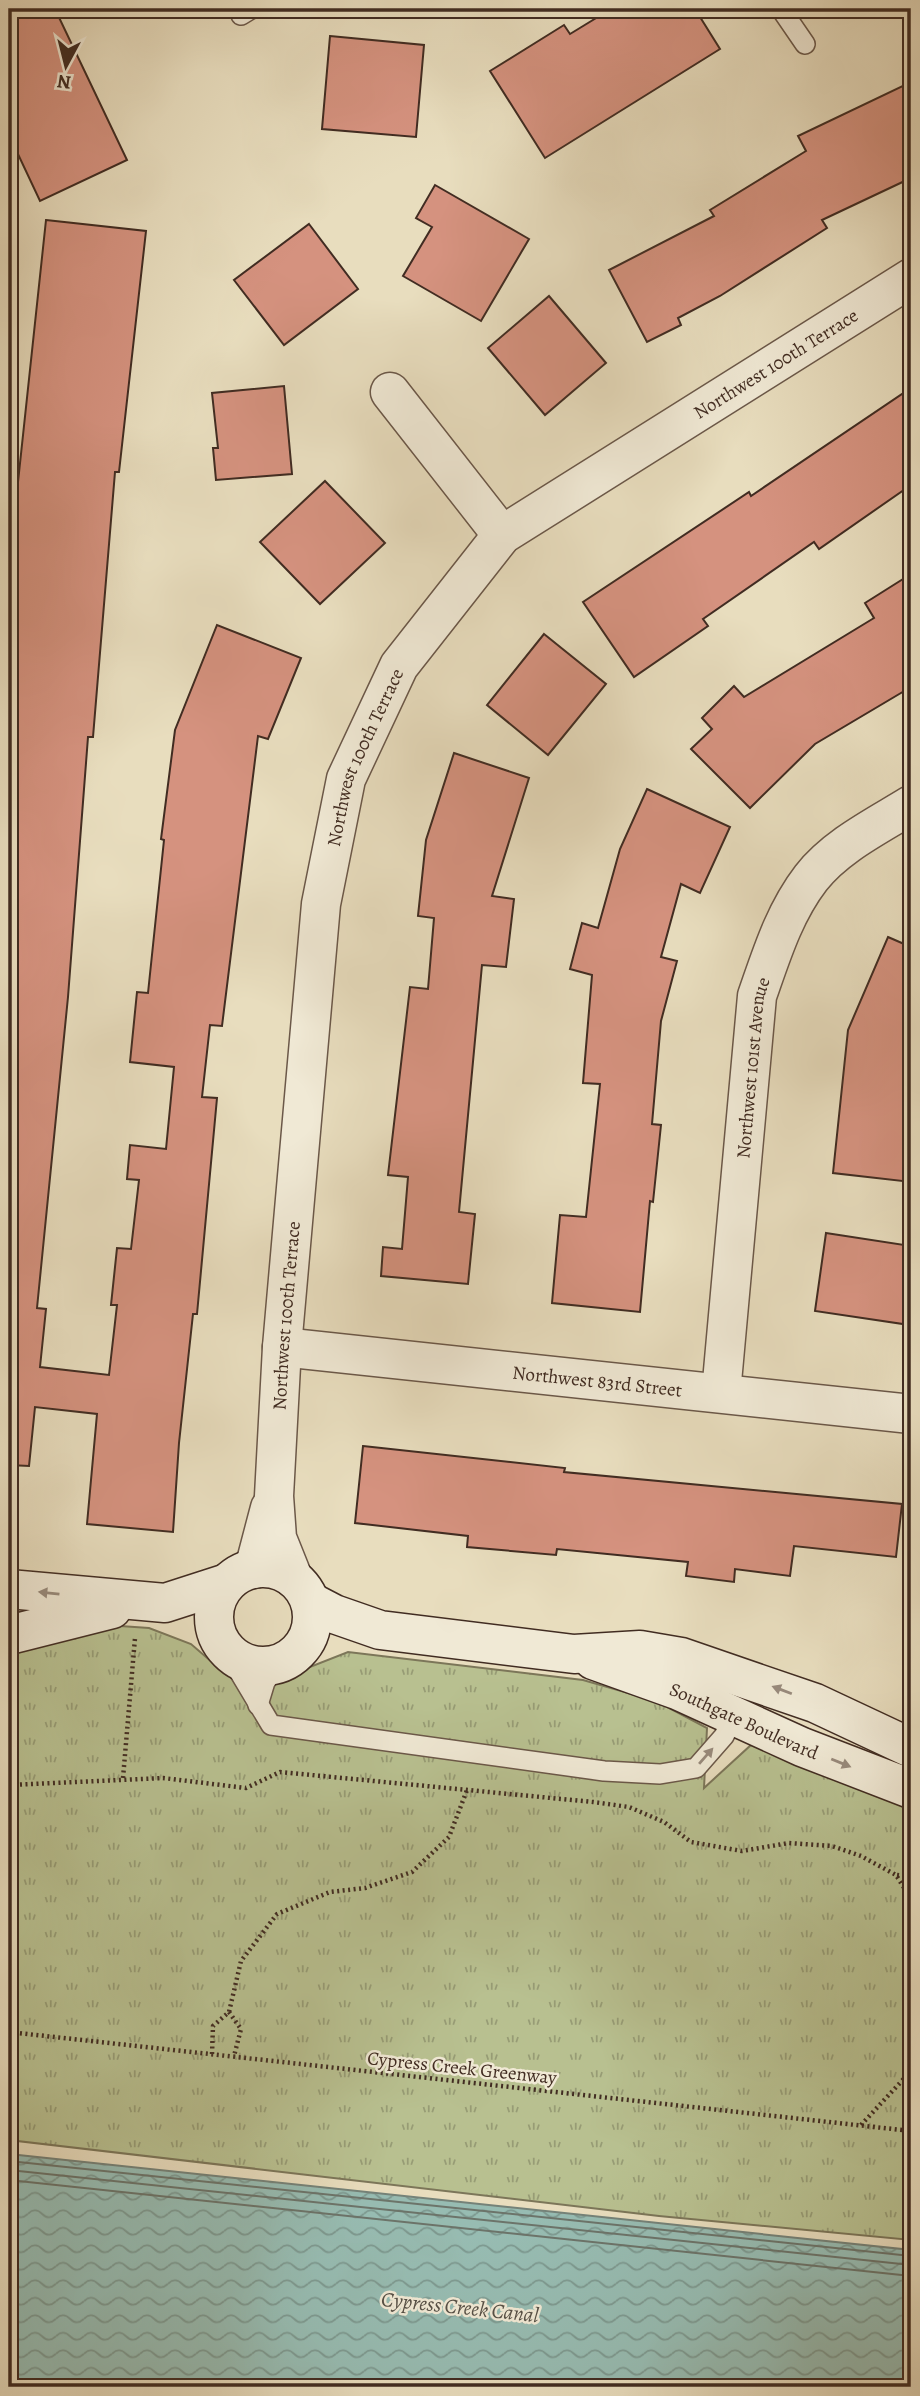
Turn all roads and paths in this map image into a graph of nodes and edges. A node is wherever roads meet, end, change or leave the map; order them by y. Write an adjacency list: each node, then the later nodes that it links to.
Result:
1 (781, 9): 2 (lane)
2 (805, 44)
3 (911, 278): 5 (street, Northwest 100th Terrace)
4 (390, 393): 5 (street)
5 (502, 535): 7 (street, Northwest 100th Terrace)
6 (911, 805): 8 (street, Northwest 101st Avenue)
7 (282, 1347): 8 (street, Northwest 83rd Street); 10 (street, Northwest 100th Terrace)
8 (721, 1392): 9 (street, Northwest 83rd Street)
9 (911, 1414)
10 (274, 1496): 11 (street, Northwest 100th Terrace); 13 (street, Northwest 100th Terrace)
11 (241, 1576): 13 (street); 14 (street); 17 (street)
12 (9, 1589): 14 (street, one-way to 12)
13 (302, 1590): 15 (street, Southgate Boulevard); 19 (street)
14 (146, 1611): 16 (street); 17 (street); 23 (path)
15 (380, 1630): 18 (street, Southgate Boulevard); 19 (street, Southgate Boulevard)
16 (9, 1635)
17 (221, 1640): 19 (street); 20 (lane)
18 (574, 1654): 21 (street, Southgate Boulevard); 22 (street, Southgate Boulevard, one-way to 18)
19 (288, 1658): 20 (lane)
20 (258, 1704): 21 (lane, one-way to 21)
21 (736, 1714): 25 (street, Southgate Boulevard, one-way to 25)
22 (911, 1748)
23 (123, 1778): 24 (path); 26 (path)
24 (9, 1785)
25 (911, 1789)
26 (467, 1790): 27 (path); 30 (path)
27 (896, 1875): 28 (path); 29 (path)
28 (911, 1877)
29 (911, 1899)
30 (229, 2012): 32 (path); 33 (path)
31 (9, 2032): 32 (path, Cypress Creek Greenway)
32 (212, 2054): 33 (path, Cypress Creek Greenway)
33 (234, 2056): 35 (path, Cypress Creek Greenway)
34 (911, 2071): 35 (path)
35 (861, 2126): 36 (path, Cypress Creek Greenway)
36 (911, 2131)

